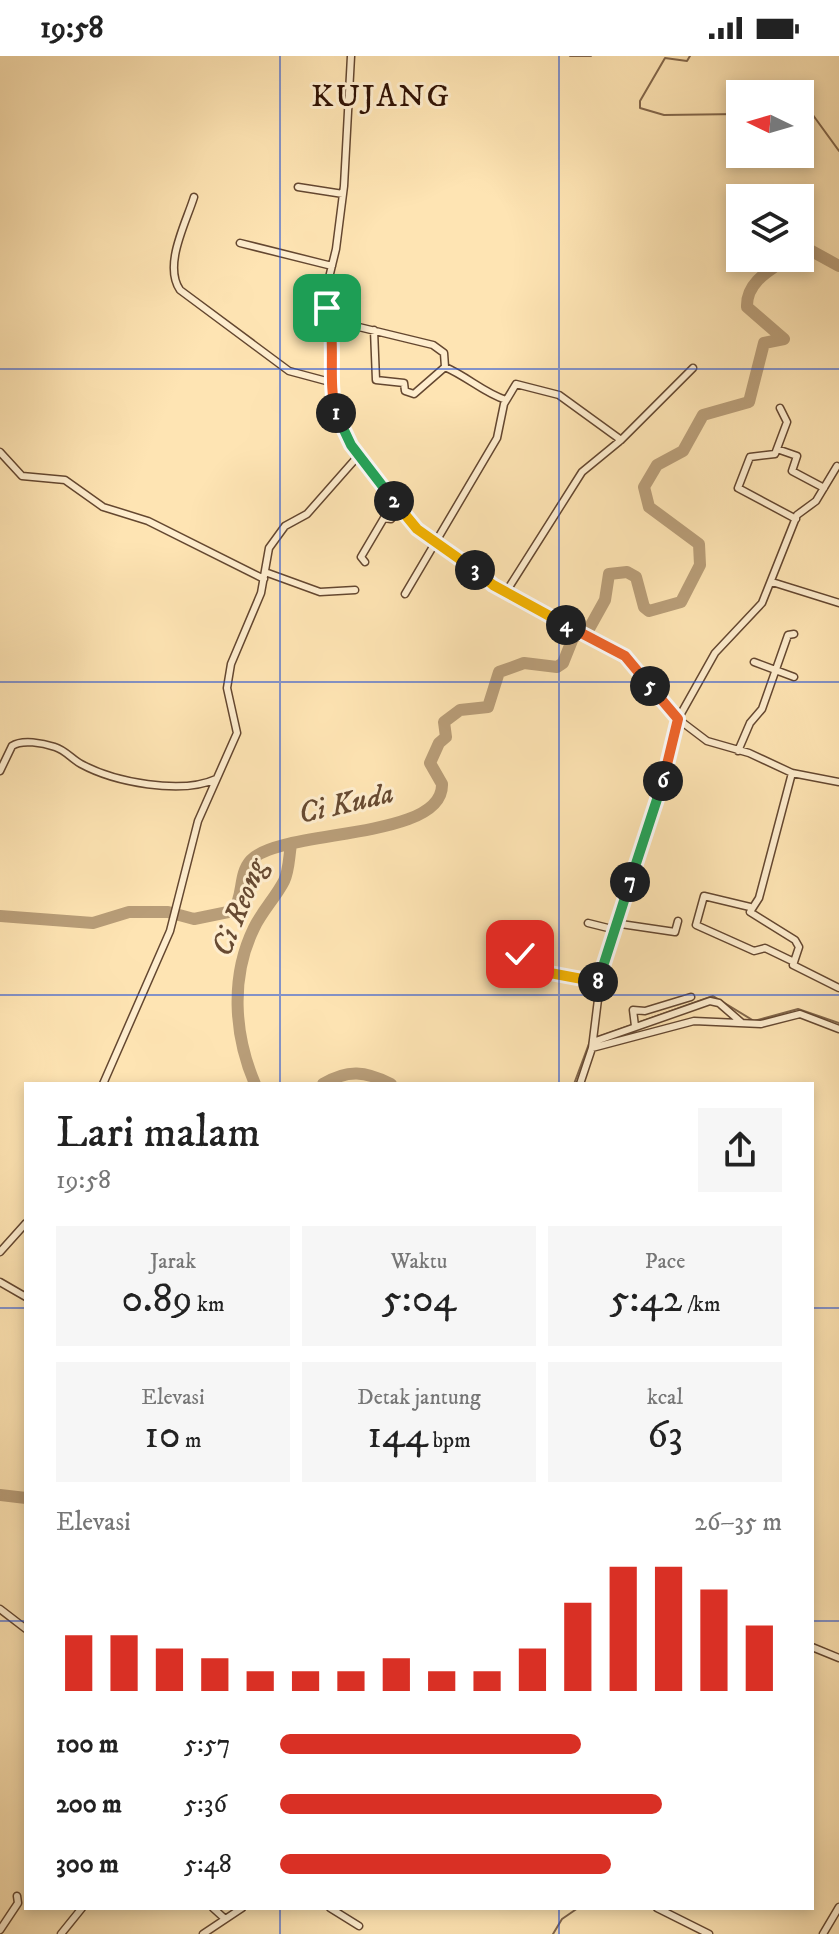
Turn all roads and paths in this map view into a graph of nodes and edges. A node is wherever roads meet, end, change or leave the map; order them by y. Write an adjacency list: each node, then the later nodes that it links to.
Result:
1 (351, 56): 3 (street)
2 (298, 187): 3 (street)
3 (343, 194): 6 (street)
4 (194, 197): 11 (street)
5 (240, 243): 6 (street)
6 (332, 266): 7 (street)
7 (330, 320): 8 (street); 11 (street)
8 (374, 330): 9 (street); 9 (street)
9 (445, 367): 12 (street)
10 (693, 368): 14 (street)
11 (330, 382): 17 (street)
12 (506, 400): 14 (street); 22 (street)
13 (780, 408): 15 (street)
14 (621, 440): 27 (street)
15 (777, 449): 19 (street); 21 (street)
16 (0, 452): 24 (street)
17 (359, 455): 20 (street); 24 (street)
18 (837, 466): 19 (street)
19 (824, 488): 21 (street)
20 (400, 509): 22 (street); 23 (street)
21 (796, 519): 25 (street)
22 (438, 543): 27 (street); 28 (street)
23 (365, 562)
24 (264, 575): 26 (street); 38 (street)
25 (772, 582): 29 (street); 34 (street)
26 (355, 590)
27 (506, 592): 34 (street)
28 (405, 594)
29 (839, 603)
30 (794, 634): 32 (street)
31 (754, 662): 32 (street)
32 (778, 671): 33 (street); 35 (street)
33 (794, 677)
34 (678, 719): 35 (street); 43 (street)
35 (738, 751): 37 (street)
36 (0, 771): 38 (street)
37 (792, 773): 39 (street); 40 (street)
38 (217, 778): 55 (street)
39 (839, 782)
40 (750, 907): 45 (street); 45 (street)
41 (678, 921): 43 (street)
42 (588, 923): 43 (street)
43 (613, 926): 48 (street)
44 (516, 937): 47 (street)
45 (792, 961): 49 (street)
46 (492, 962): 47 (street)
47 (518, 967): 48 (street)
48 (600, 983): 54 (street)
49 (839, 988)
50 (689, 1002): 51 (street); 51 (street); 52 (street)
51 (634, 1022): 54 (street)
52 (742, 1023): 53 (street); 54 (street)
53 (839, 1029)
54 (593, 1042): 56 (street)
55 (104, 1082)
56 (581, 1082)
57 (24, 1225): 58 (street)
58 (0, 1252)
59 (0, 1282): 60 (street)
60 (24, 1296)
61 (0, 1609): 62 (street)
62 (24, 1627)
63 (814, 1648): 64 (street)
64 (839, 1658)
65 (17, 1896): 75 (street)
66 (839, 1907): 73 (street)
67 (80, 1910): 76 (street)
68 (215, 1910): 72 (street)
69 (238, 1910): 72 (street)
70 (333, 1910): 74 (street)
71 (661, 1910): 78 (street)
72 (224, 1918): 77 (street)
73 (836, 1919): 79 (street)
74 (359, 1926)
75 (0, 1930)
76 (61, 1934)
77 (203, 1934)
78 (709, 1934)
79 (823, 1934)

